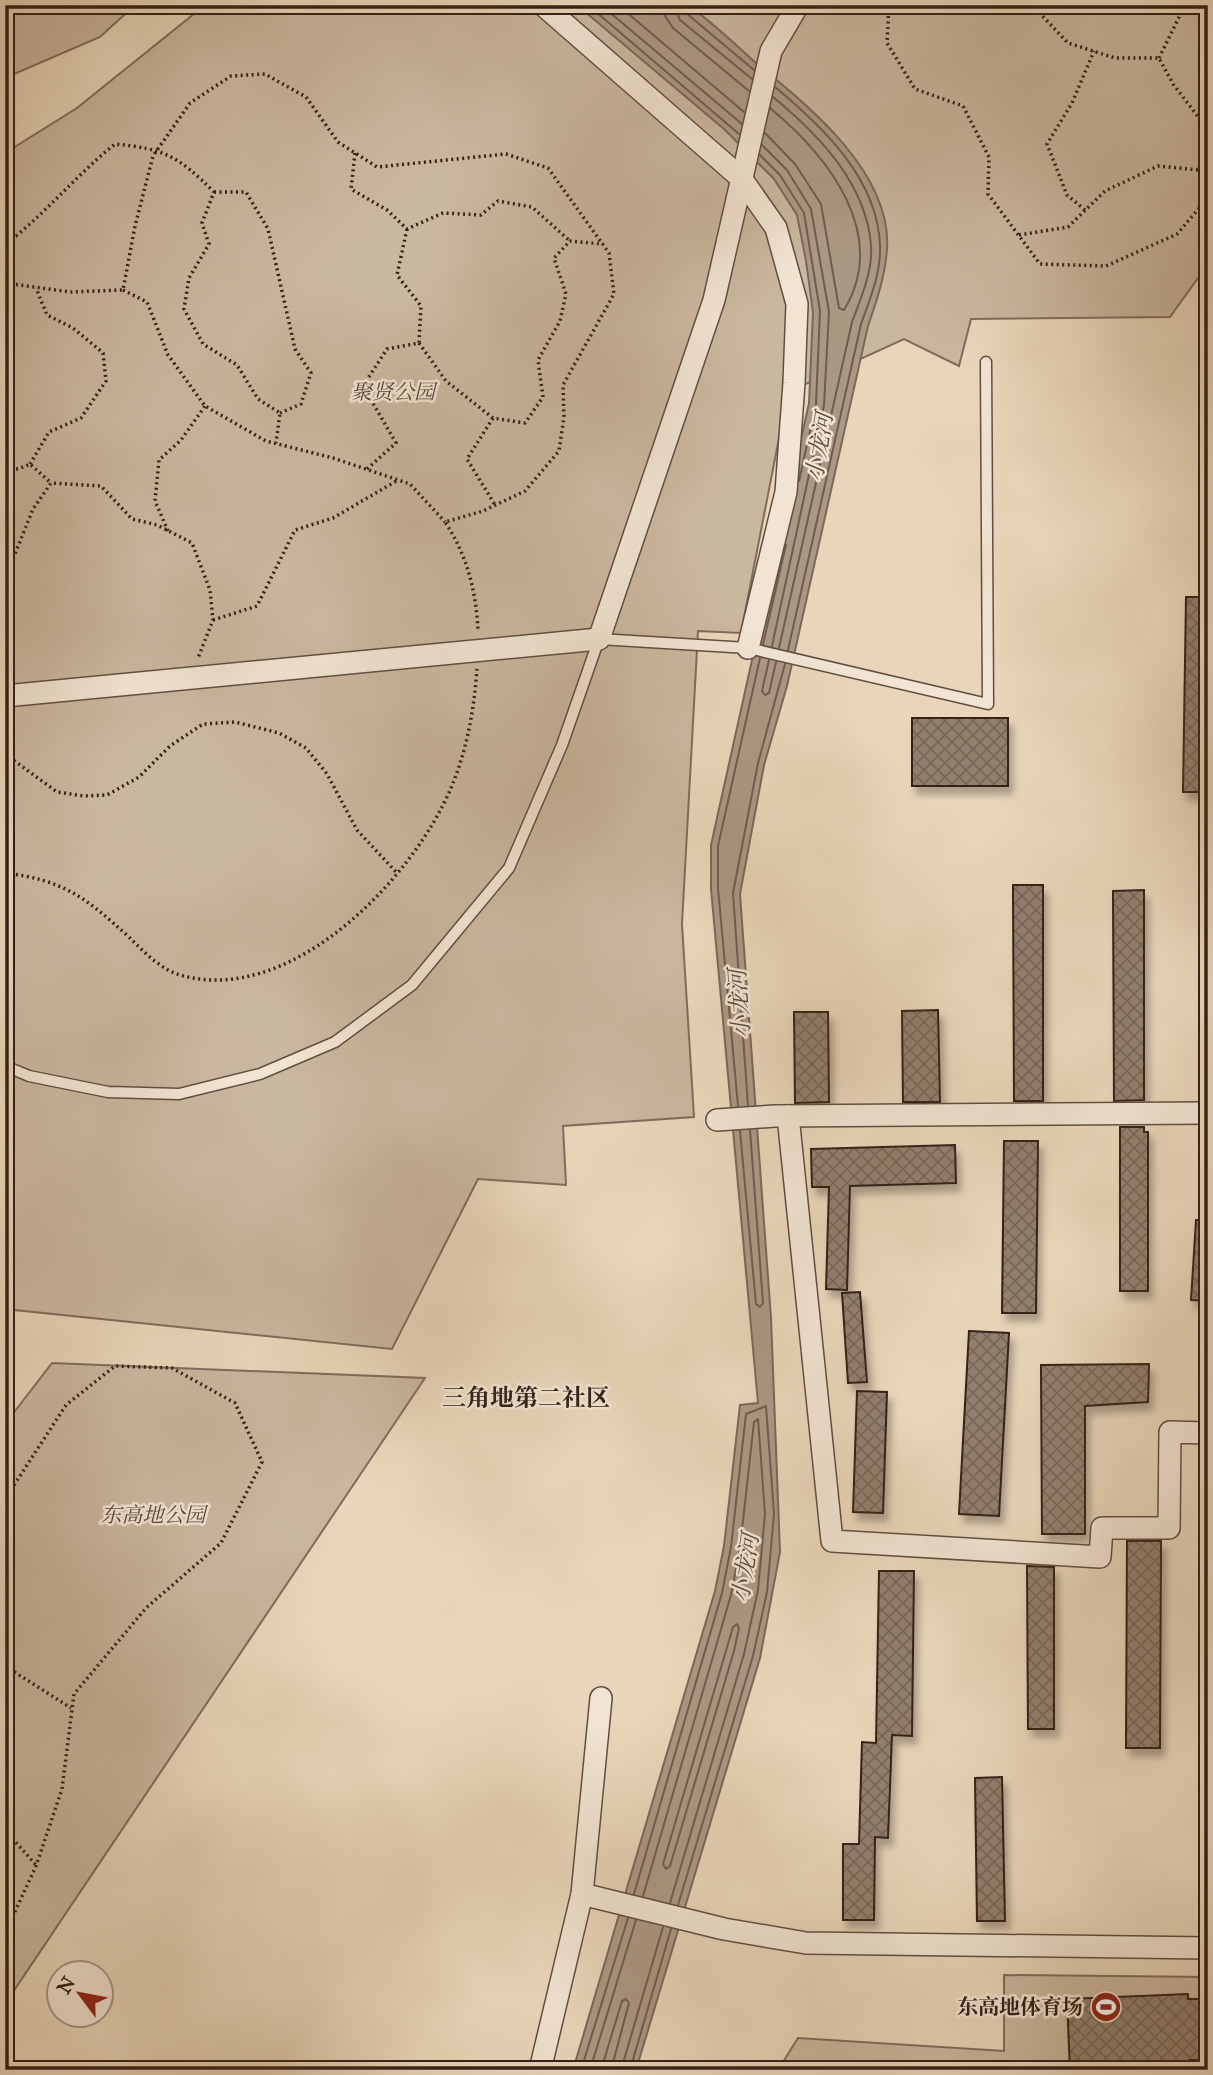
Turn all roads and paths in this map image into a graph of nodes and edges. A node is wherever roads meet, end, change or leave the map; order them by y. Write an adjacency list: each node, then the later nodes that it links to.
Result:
1 (543, 5): 10 (street)
2 (798, 5): 10 (street)
3 (889, 5): 16 (path)
4 (1032, 5): 6 (path)
5 (1185, 5): 7 (path)
6 (1094, 51): 7 (path); 13 (path)
7 (1159, 58): 13 (path)
8 (158, 148): 9 (path); 11 (path); 15 (path); 21 (path)
9 (355, 153): 14 (path); 18 (path)
10 (742, 172): 38 (street); 39 (street)
11 (214, 192): 25 (path); 25 (path)
12 (1208, 198): 16 (path)
13 (1086, 210): 16 (path)
14 (407, 229): 17 (path); 22 (path)
15 (5, 235)
16 (1018, 235)
17 (569, 241): 18 (path); 26 (path)
18 (603, 244): 33 (path)
19 (5, 283): 20 (path)
20 (36, 288): 21 (path); 28 (path)
21 (123, 290): 24 (path)
22 (419, 343): 26 (path); 30 (path)
23 (986, 362): 39 (lane)
24 (205, 406): 27 (path); 35 (path)
25 (280, 413): 27 (path)
26 (493, 418): 33 (path)
27 (276, 443): 30 (path)
28 (30, 464): 29 (path); 32 (path)
29 (5, 469)
30 (367, 469): 31 (path)
31 (398, 480): 34 (path); 37 (path)
32 (51, 483): 35 (path); 36 (path)
33 (495, 505): 34 (path)
34 (445, 522): 40 (path)
35 (168, 531): 37 (path)
36 (5, 557)
37 (213, 620): 41 (path)
38 (600, 639): 39 (lane); 40 (street); 46 (lane)
39 (748, 649)
40 (479, 651): 41 (street); 45 (path)
41 (189, 679): 42 (street)
42 (5, 696)
43 (5, 754): 45 (path)
44 (5, 873): 45 (path)
45 (397, 873)
46 (5, 1066)
47 (1208, 1113): 48 (street)
48 (781, 1116): 49 (street); 50 (street)
49 (717, 1120)
50 (1208, 1433)
51 (5, 1499): 54 (path)
52 (5, 1666): 54 (path)
53 (601, 1698): 57 (street)
54 (72, 1708): 56 (path)
55 (5, 1830): 56 (path)
56 (36, 1866): 58 (path)
57 (591, 1896): 59 (street); 60 (street)
58 (5, 1933)
59 (1208, 1948)
60 (540, 2070)

